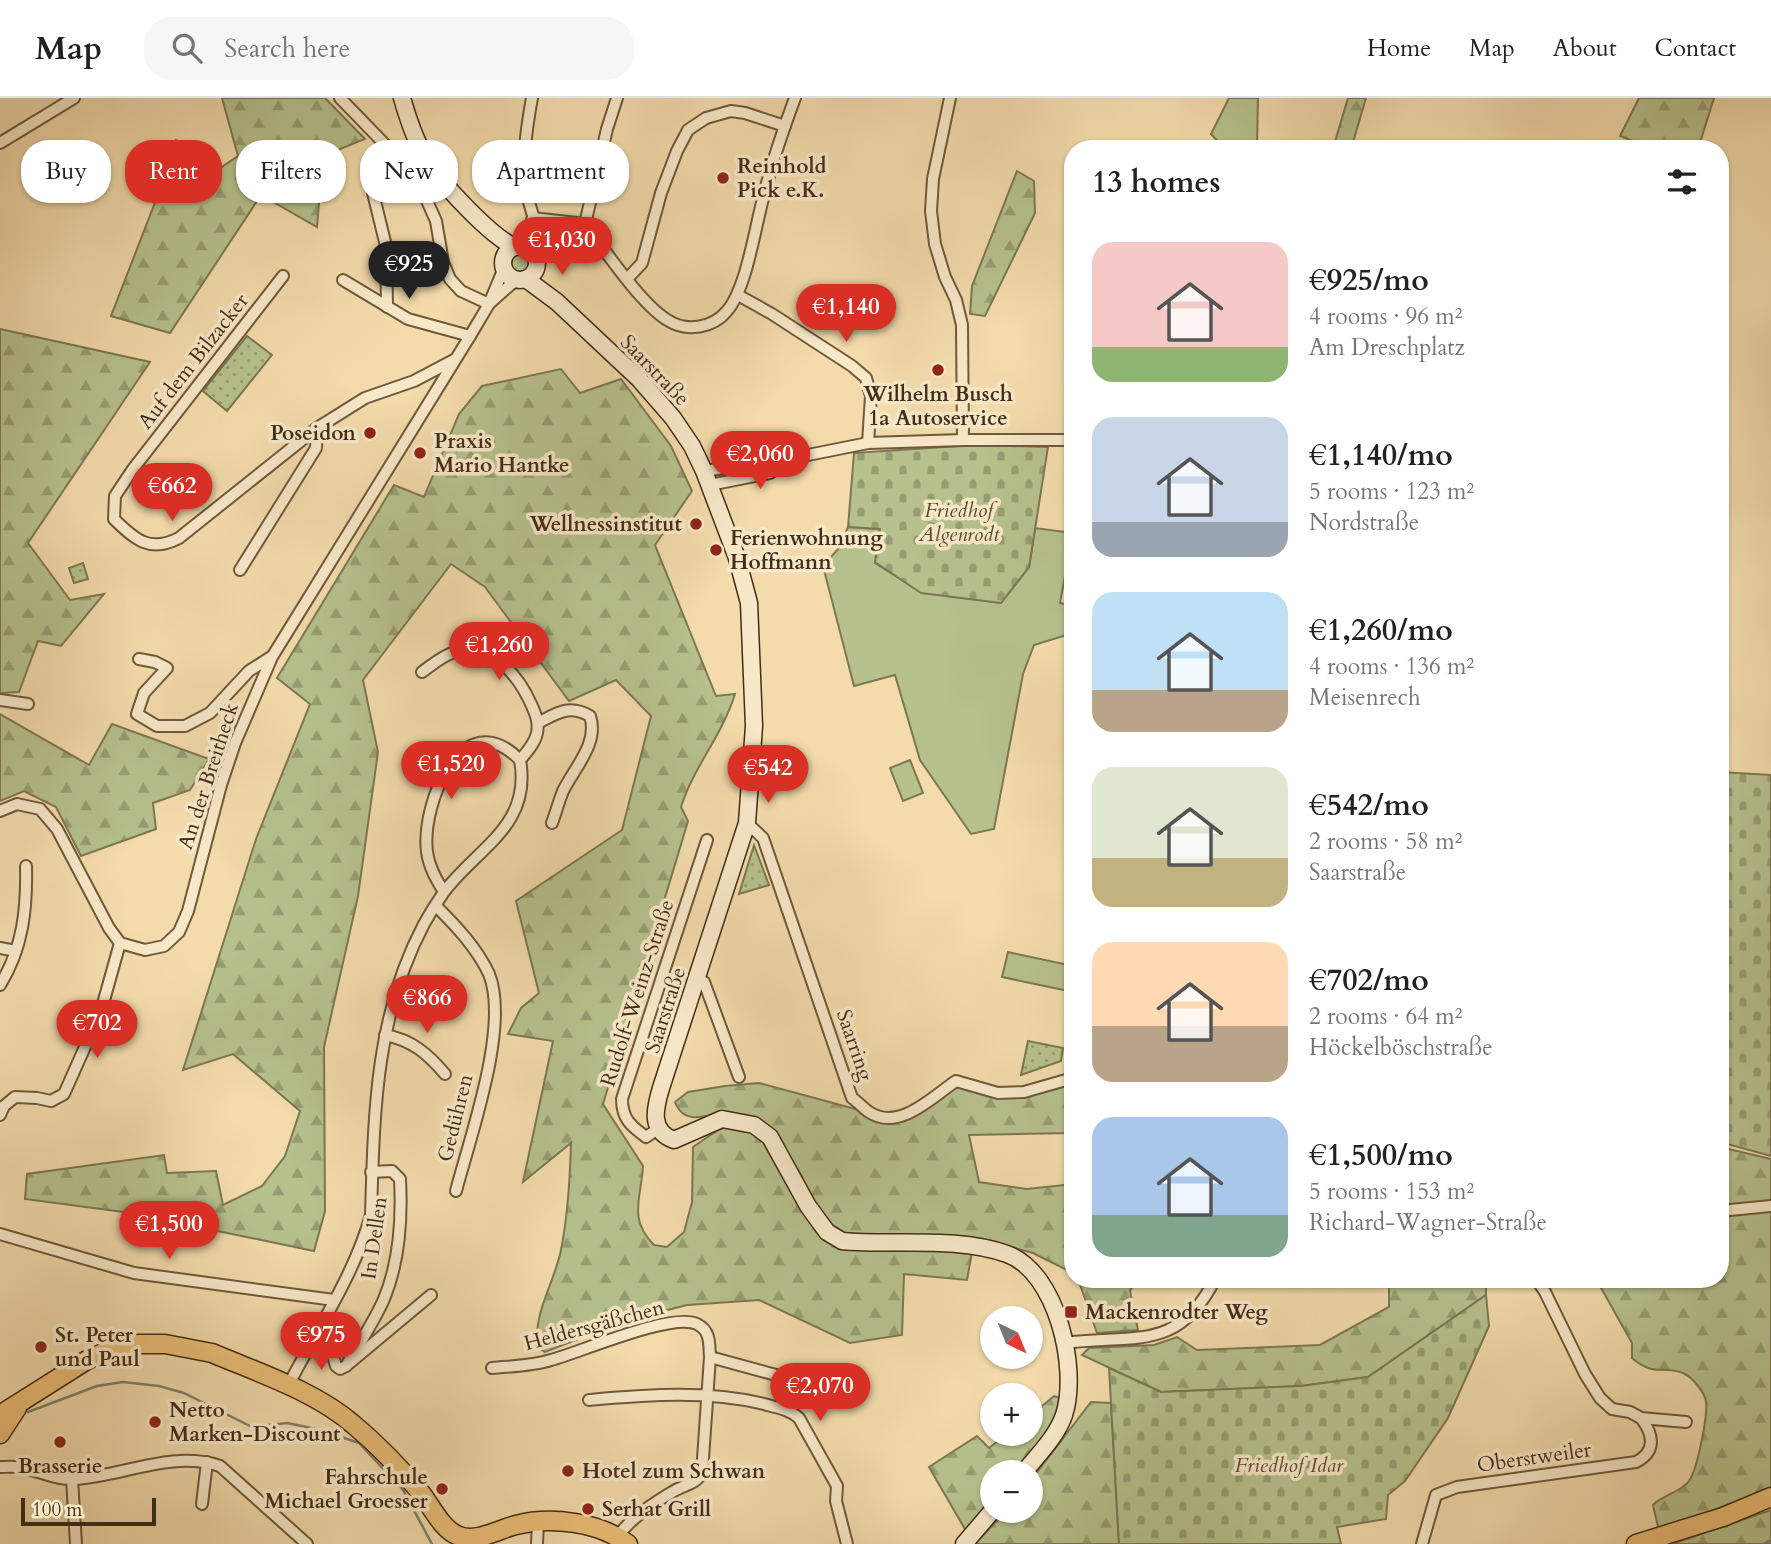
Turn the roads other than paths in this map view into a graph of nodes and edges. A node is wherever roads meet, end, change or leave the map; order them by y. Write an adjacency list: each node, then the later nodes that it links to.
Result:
1 (74, 98): 9 (street)
2 (340, 98): 18 (street)
3 (402, 98): 13 (street, Saarstraße)
4 (531, 98): 11 (street)
5 (617, 98): 12 (street)
6 (795, 98): 8 (street)
7 (950, 98): 23 (street)
8 (785, 127): 15 (street); 17 (street)
9 (0, 143)
10 (375, 203): 19 (street)
11 (533, 218): 12 (street); 13 (street)
12 (585, 224): 15 (street)
13 (520, 263): 18 (street, An der Breitheck); 18 (street, An der Breitheck); 26 (street, Saarstraße)
14 (283, 276): 22 (street, Auf dem Bilzacker)
15 (628, 278): 17 (street)
16 (343, 280): 19 (street)
17 (738, 295): 25 (street)
18 (489, 304): 20 (street, An der Breitheck)
19 (387, 307): 20 (street)
20 (470, 336): 21 (street, An der Breitheck)
21 (456, 359): 22 (street, Auf dem Bilzacker); 28 (street, An der Breitheck)
22 (317, 428): 27 (street)
23 (962, 440): 24 (street); 25 (street)
24 (1064, 440)
25 (868, 443): 26 (street)
26 (707, 478): 37 (street, Saarstraße)
27 (240, 570)
28 (272, 657): 29 (street); 42 (street, An der Breitheck)
29 (139, 659)
30 (422, 672): 33 (street)
31 (0, 700): 32 (street)
32 (28, 704)
33 (538, 723): 34 (street); 36 (street)
34 (520, 760): 40 (street); 40 (street)
35 (0, 811): 42 (street)
36 (552, 822)
37 (747, 824): 45 (street, Saarstraße); 50 (street, Saarring)
38 (707, 840): 52 (street, Rudolf-Weinz-Straße)
39 (26, 866): 44 (street)
40 (444, 892): 41 (street)
41 (436, 906): 47 (street); 54 (street, Gedühren)
42 (120, 943): 51 (street)
43 (0, 948): 44 (street)
44 (16, 951): 46 (street)
45 (697, 978): 49 (street); 52 (street, Saarstraße)
46 (0, 985)
47 (385, 1035): 48 (street); 53 (street)
48 (446, 1074)
49 (739, 1077)
50 (1064, 1081)
51 (0, 1115)
52 (658, 1129): 63 (street)
53 (371, 1172): 61 (street); 65 (street, In Dellen)
54 (456, 1191)
55 (1771, 1206): 56 (street)
56 (1729, 1210)
57 (0, 1234): 61 (street)
58 (1210, 1288): 63 (street)
59 (1542, 1288): 73 (street)
60 (431, 1295): 65 (street)
61 (334, 1300): 62 (street)
62 (321, 1323): 65 (street); 68 (street)
63 (1064, 1343): 76 (street)
64 (710, 1357): 66 (street, Heldersgäßchen); 67 (street); 69 (street, Heldersgäßchen)
65 (346, 1366)
66 (492, 1368)
67 (787, 1378)
68 (288, 1386): 71 (main road); 84 (main road)
69 (707, 1396): 70 (street); 86 (street, Heldersgäßchen); 90 (street)
70 (589, 1400)
71 (19, 1405): 72 (main road); 75 (main road)
72 (0, 1415)
73 (1641, 1418): 74 (street); 92 (street, Oberstweiler)
74 (1686, 1422)
75 (0, 1434)
76 (1033, 1460)
77 (206, 1462): 79 (street); 81 (street); 88 (street)
78 (0, 1467): 79 (street)
79 (72, 1479): 87 (street)
80 (1771, 1497): 93 (main road)
81 (202, 1504)
82 (538, 1522): 85 (main road); 86 (main road); 89 (street)
83 (982, 1523): 91 (street)
84 (446, 1535): 85 (main road)
85 (475, 1540)
86 (623, 1540)
87 (76, 1544)
88 (307, 1544)
89 (537, 1544)
90 (847, 1544)
91 (964, 1544)
92 (1422, 1544)
93 (1636, 1544)

